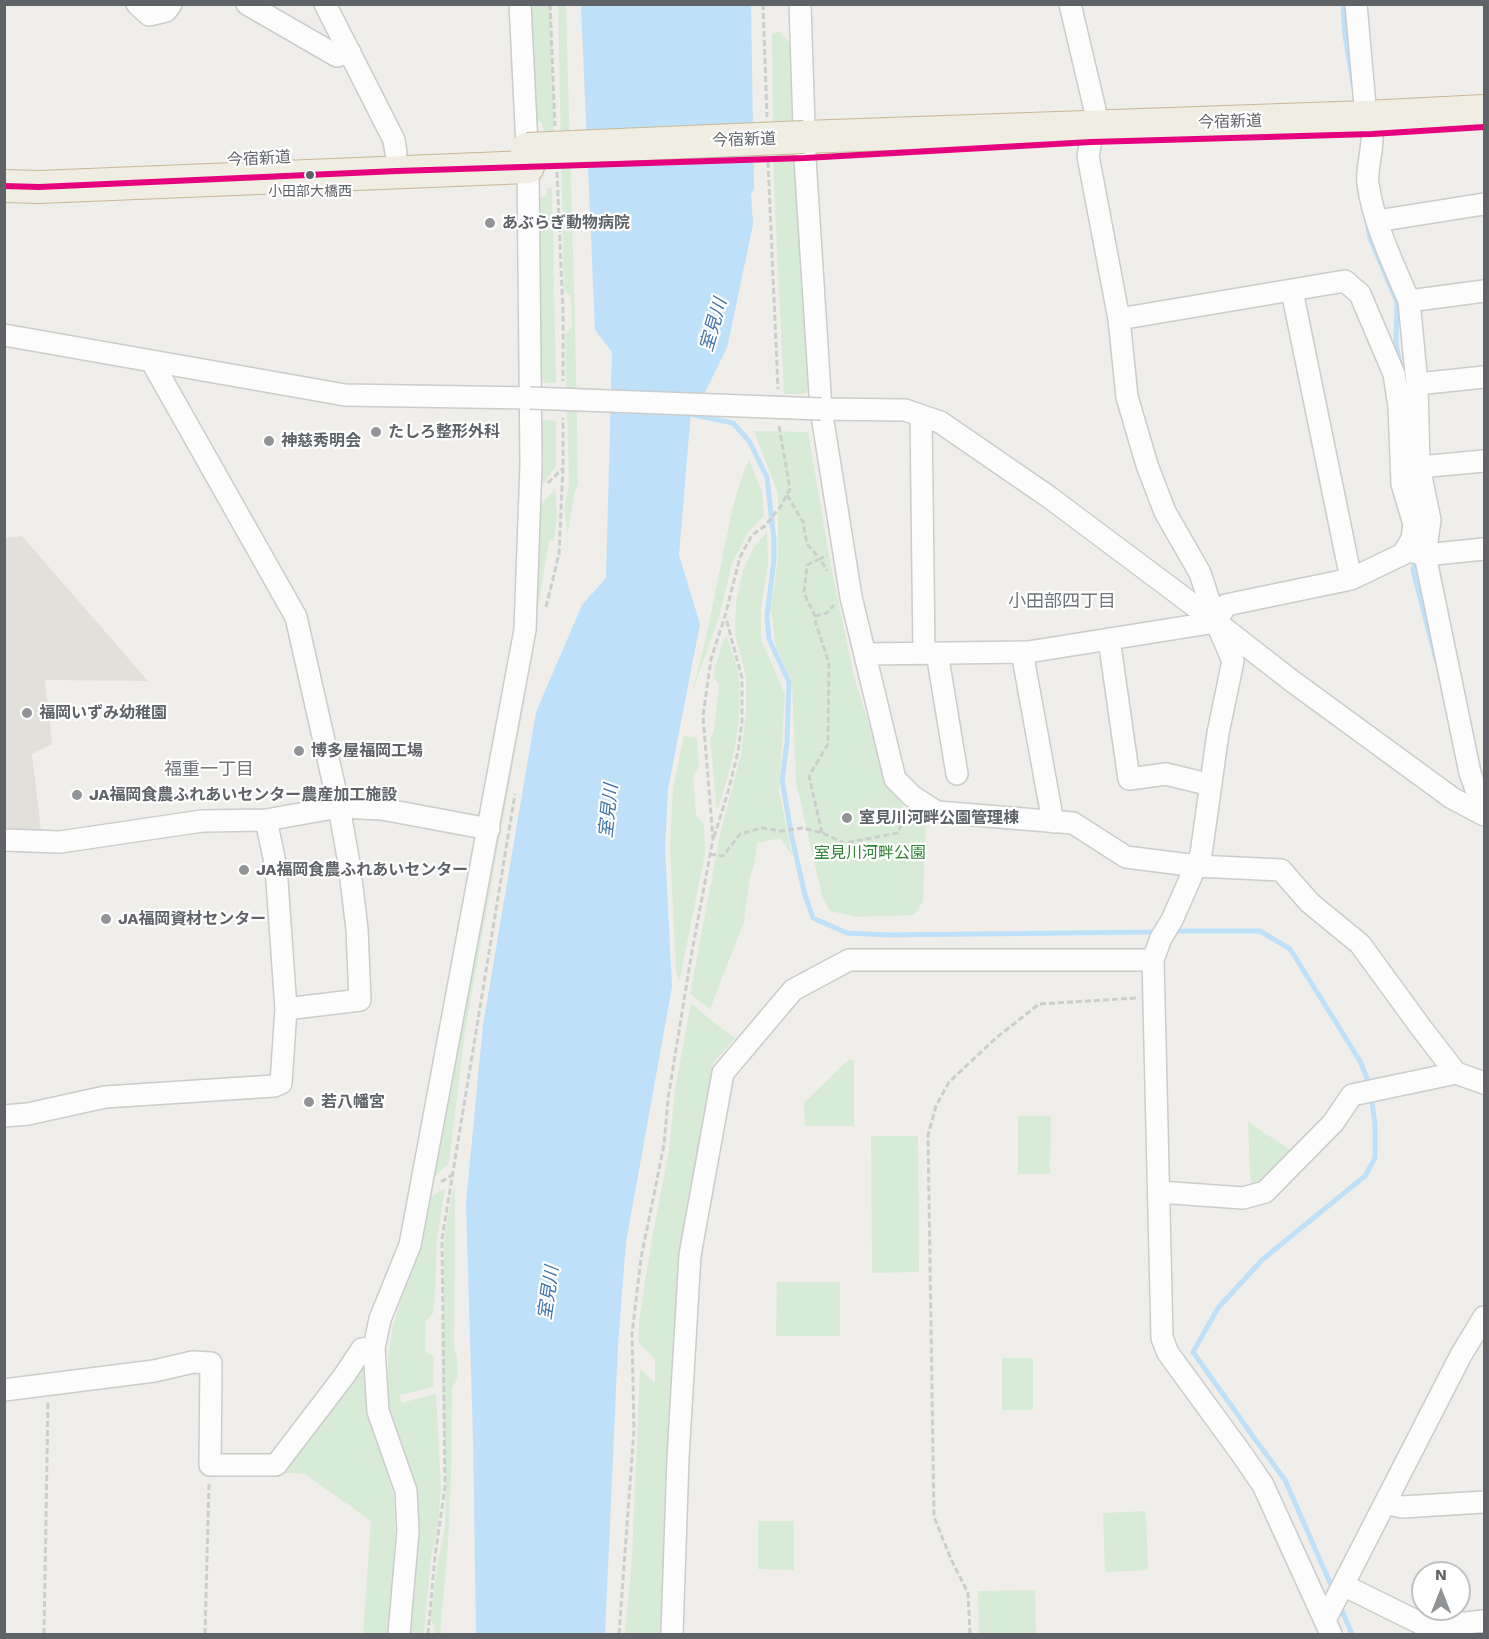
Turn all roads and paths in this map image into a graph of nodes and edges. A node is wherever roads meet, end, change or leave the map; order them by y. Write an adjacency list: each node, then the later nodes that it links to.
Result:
1 (137, 4): 2 (street)
2 (171, 4)
3 (247, 4): 10 (street)
4 (325, 4): 10 (street)
5 (520, 4): 19 (street)
6 (763, 4): 12 (path)
7 (800, 4): 16 (street)
8 (1070, 4): 15 (street)
9 (1356, 4): 13 (street)
10 (350, 52): 18 (street)
11 (1485, 111): 13 (highway, 今宿新道)
12 (767, 118)
13 (1369, 126): 14 (highway, 今宿新道); 15 (highway, 今宿新道); 23 (street)
14 (1485, 127)
15 (1092, 134): 16 (highway, 今宿新道); 27 (street)
16 (804, 148): 19 (highway, 今宿新道); 34 (street)
17 (768, 152): 33 (path)
18 (396, 153): 19 (highway, 今宿新道); 20 (highway, 今宿新道)
19 (527, 158): 21 (highway, 今宿新道); 32 (street)
20 (4, 169)
21 (4, 186)
22 (1485, 204): 23 (street)
23 (1377, 221): 26 (street)
24 (1292, 291): 27 (street); 40 (street); 46 (street)
25 (1485, 291): 26 (street)
26 (1409, 301): 31 (street)
27 (1119, 319): 50 (street)
28 (4, 335): 29 (street)
29 (152, 362): 32 (street); 58 (street)
30 (1485, 377): 31 (street)
31 (1417, 384): 38 (street)
32 (530, 398): 34 (street, bridge); 62 (street)
33 (778, 398)
34 (821, 409): 35 (street); 41 (street)
35 (921, 416): 50 (street); 53 (street)
36 (779, 421): 39 (path)
37 (1485, 461): 38 (street)
38 (1419, 467): 40 (street)
39 (787, 495): 44 (path); 48 (path)
40 (1422, 522): 43 (street)
41 (843, 547): 44 (path); 54 (street)
42 (1485, 549): 43 (street)
43 (1415, 552): 46 (street); 59 (street)
44 (820, 559): 45 (path); 49 (path)
45 (830, 576)
46 (1351, 579): 50 (street)
47 (837, 602): 49 (path)
48 (725, 616): 64 (path); 64 (path)
49 (815, 616): 63 (path)
50 (1216, 622): 51 (street); 56 (street); 59 (street)
51 (1109, 639): 52 (street); 56 (street)
52 (1022, 652): 53 (street); 61 (street)
53 (931, 653): 54 (street); 55 (street)
54 (866, 654): 57 (street)
55 (957, 774)
56 (1211, 785): 67 (street)
57 (912, 796): 61 (street); 63 (path)
58 (339, 807): 60 (street); 62 (street); 70 (street)
59 (1485, 814)
60 (266, 820): 65 (street); 70 (street)
61 (1053, 822): 67 (street)
62 (489, 829): 76 (street)
63 (822, 832): 66 (path)
64 (713, 839): 66 (path)
65 (4, 840)
66 (710, 854): 87 (path)
67 (1197, 866): 68 (street); 71 (street)
68 (1153, 960): 69 (street); 88 (street)
69 (1153, 997): 74 (street); 89 (path)
70 (286, 1009): 73 (street)
71 (1456, 1073): 72 (street); 74 (street)
72 (1485, 1083)
73 (4, 1116)
74 (1159, 1192): 82 (street)
75 (1485, 1317): 81 (street)
76 (374, 1348): 79 (street); 86 (street)
77 (48, 1384): 78 (street); 79 (street); 84 (path)
78 (4, 1390)
79 (210, 1465): 85 (path)
80 (1485, 1502): 81 (street)
81 (1385, 1503): 82 (street)
82 (1334, 1606): 83 (street)
83 (1485, 1621)
84 (44, 1635)
85 (205, 1635)
86 (399, 1635)
87 (619, 1635)
88 (672, 1635)
89 (970, 1635)

